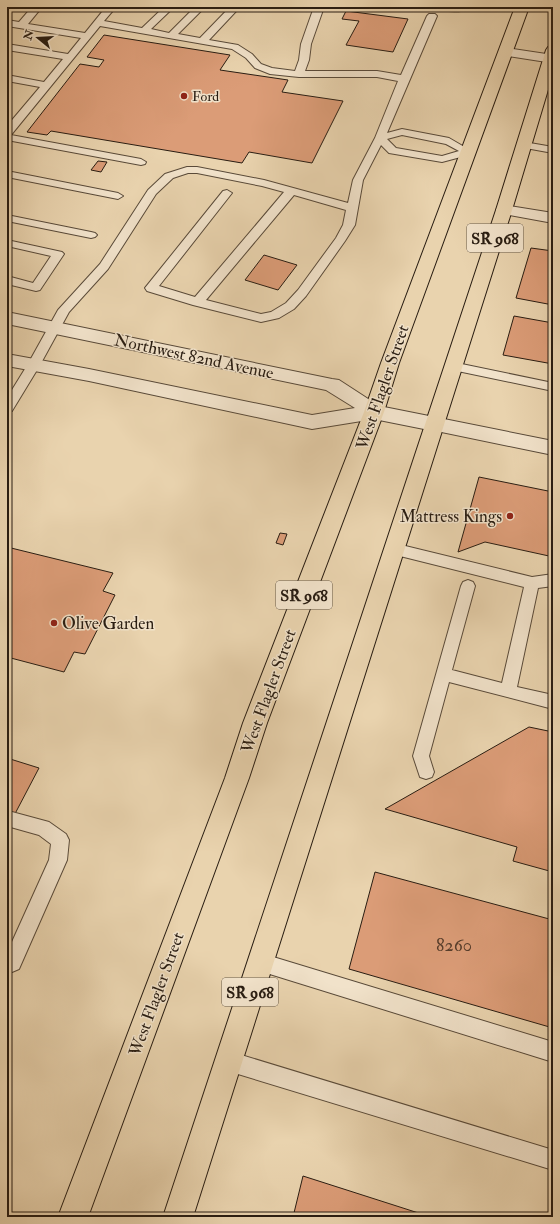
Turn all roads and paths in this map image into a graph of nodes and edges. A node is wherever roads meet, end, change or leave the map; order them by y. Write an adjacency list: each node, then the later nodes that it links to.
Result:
1 (38, 7): 13 (lane)
2 (111, 7): 12 (lane)
3 (169, 7): 14 (lane)
4 (200, 7): 16 (lane)
5 (235, 7): 17 (lane)
6 (319, 7): 22 (lane)
7 (443, 7): 8 (lane)
8 (471, 7)
9 (522, 7): 19 (main road, West Flagler Street / SR 968)
10 (432, 16): 24 (lane)
11 (7, 23): 13 (lane)
12 (98, 23): 14 (lane); 15 (lane)
13 (21, 26): 15 (lane)
14 (144, 31): 16 (lane)
15 (87, 36): 21 (lane)
16 (171, 36): 17 (lane)
17 (202, 41): 22 (lane)
18 (7, 47): 21 (lane)
19 (506, 52): 20 (street); 33 (main road, West Flagler Street / SR 968)
20 (552, 56): 31 (main road, SR 968)
21 (70, 57): 25 (lane)
22 (299, 74): 24 (lane)
23 (7, 78): 25 (lane)
24 (404, 78): 30 (lane)
25 (47, 85): 27 (lane)
26 (7, 113): 27 (lane)
27 (21, 116): 28 (lane)
28 (7, 133)
29 (7, 137): 34 (lane)
30 (380, 138): 33 (lane); 33 (lane); 39 (lane)
31 (524, 145): 32 (lane); 40 (main road, SR 968)
32 (553, 150)
33 (468, 152): 54 (main road, West Flagler Street / SR 968)
34 (142, 162)
35 (7, 174): 38 (lane)
36 (292, 190): 39 (lane); 46 (lane); 48 (lane)
37 (226, 193): 46 (lane)
38 (118, 196)
39 (352, 208): 46 (lane)
40 (504, 210): 42 (street); 51 (main road, SR 968)
41 (7, 218): 43 (lane)
42 (553, 218)
43 (91, 235)
44 (7, 243): 45 (lane)
45 (7, 280)
46 (197, 302)
47 (7, 318): 48 (street, Northwest 82nd Avenue)
48 (54, 328): 50 (lane); 54 (street, Northwest 82nd Avenue)
49 (7, 360): 50 (street, Northwest 82nd Avenue)
50 (34, 365): 53 (lane); 54 (street, Northwest 82nd Avenue)
51 (452, 366): 52 (lane); 55 (main road, SR 968)
52 (553, 387)
53 (7, 408)
54 (374, 412): 55 (street, Northwest 82nd Avenue); 71 (main road, West Flagler Street / SR 968)
55 (434, 424): 56 (street, Northwest 82nd Avenue); 57 (main road, SR 968)
56 (553, 448)
57 (393, 549): 59 (lane); 66 (main road, SR 968)
58 (553, 580): 59 (lane)
59 (532, 583): 62 (lane)
60 (468, 586): 61 (lane)
61 (443, 674): 62 (lane); 64 (lane)
62 (508, 691): 63 (lane)
63 (553, 702)
64 (426, 772)
65 (12, 820): 67 (lane)
66 (260, 962): 68 (lane); 69 (main road, SR 968)
67 (12, 963)
68 (553, 1052)
69 (228, 1061): 70 (lane); 72 (main road, SR 968)
70 (553, 1160)
71 (80, 1211)
72 (178, 1217)

